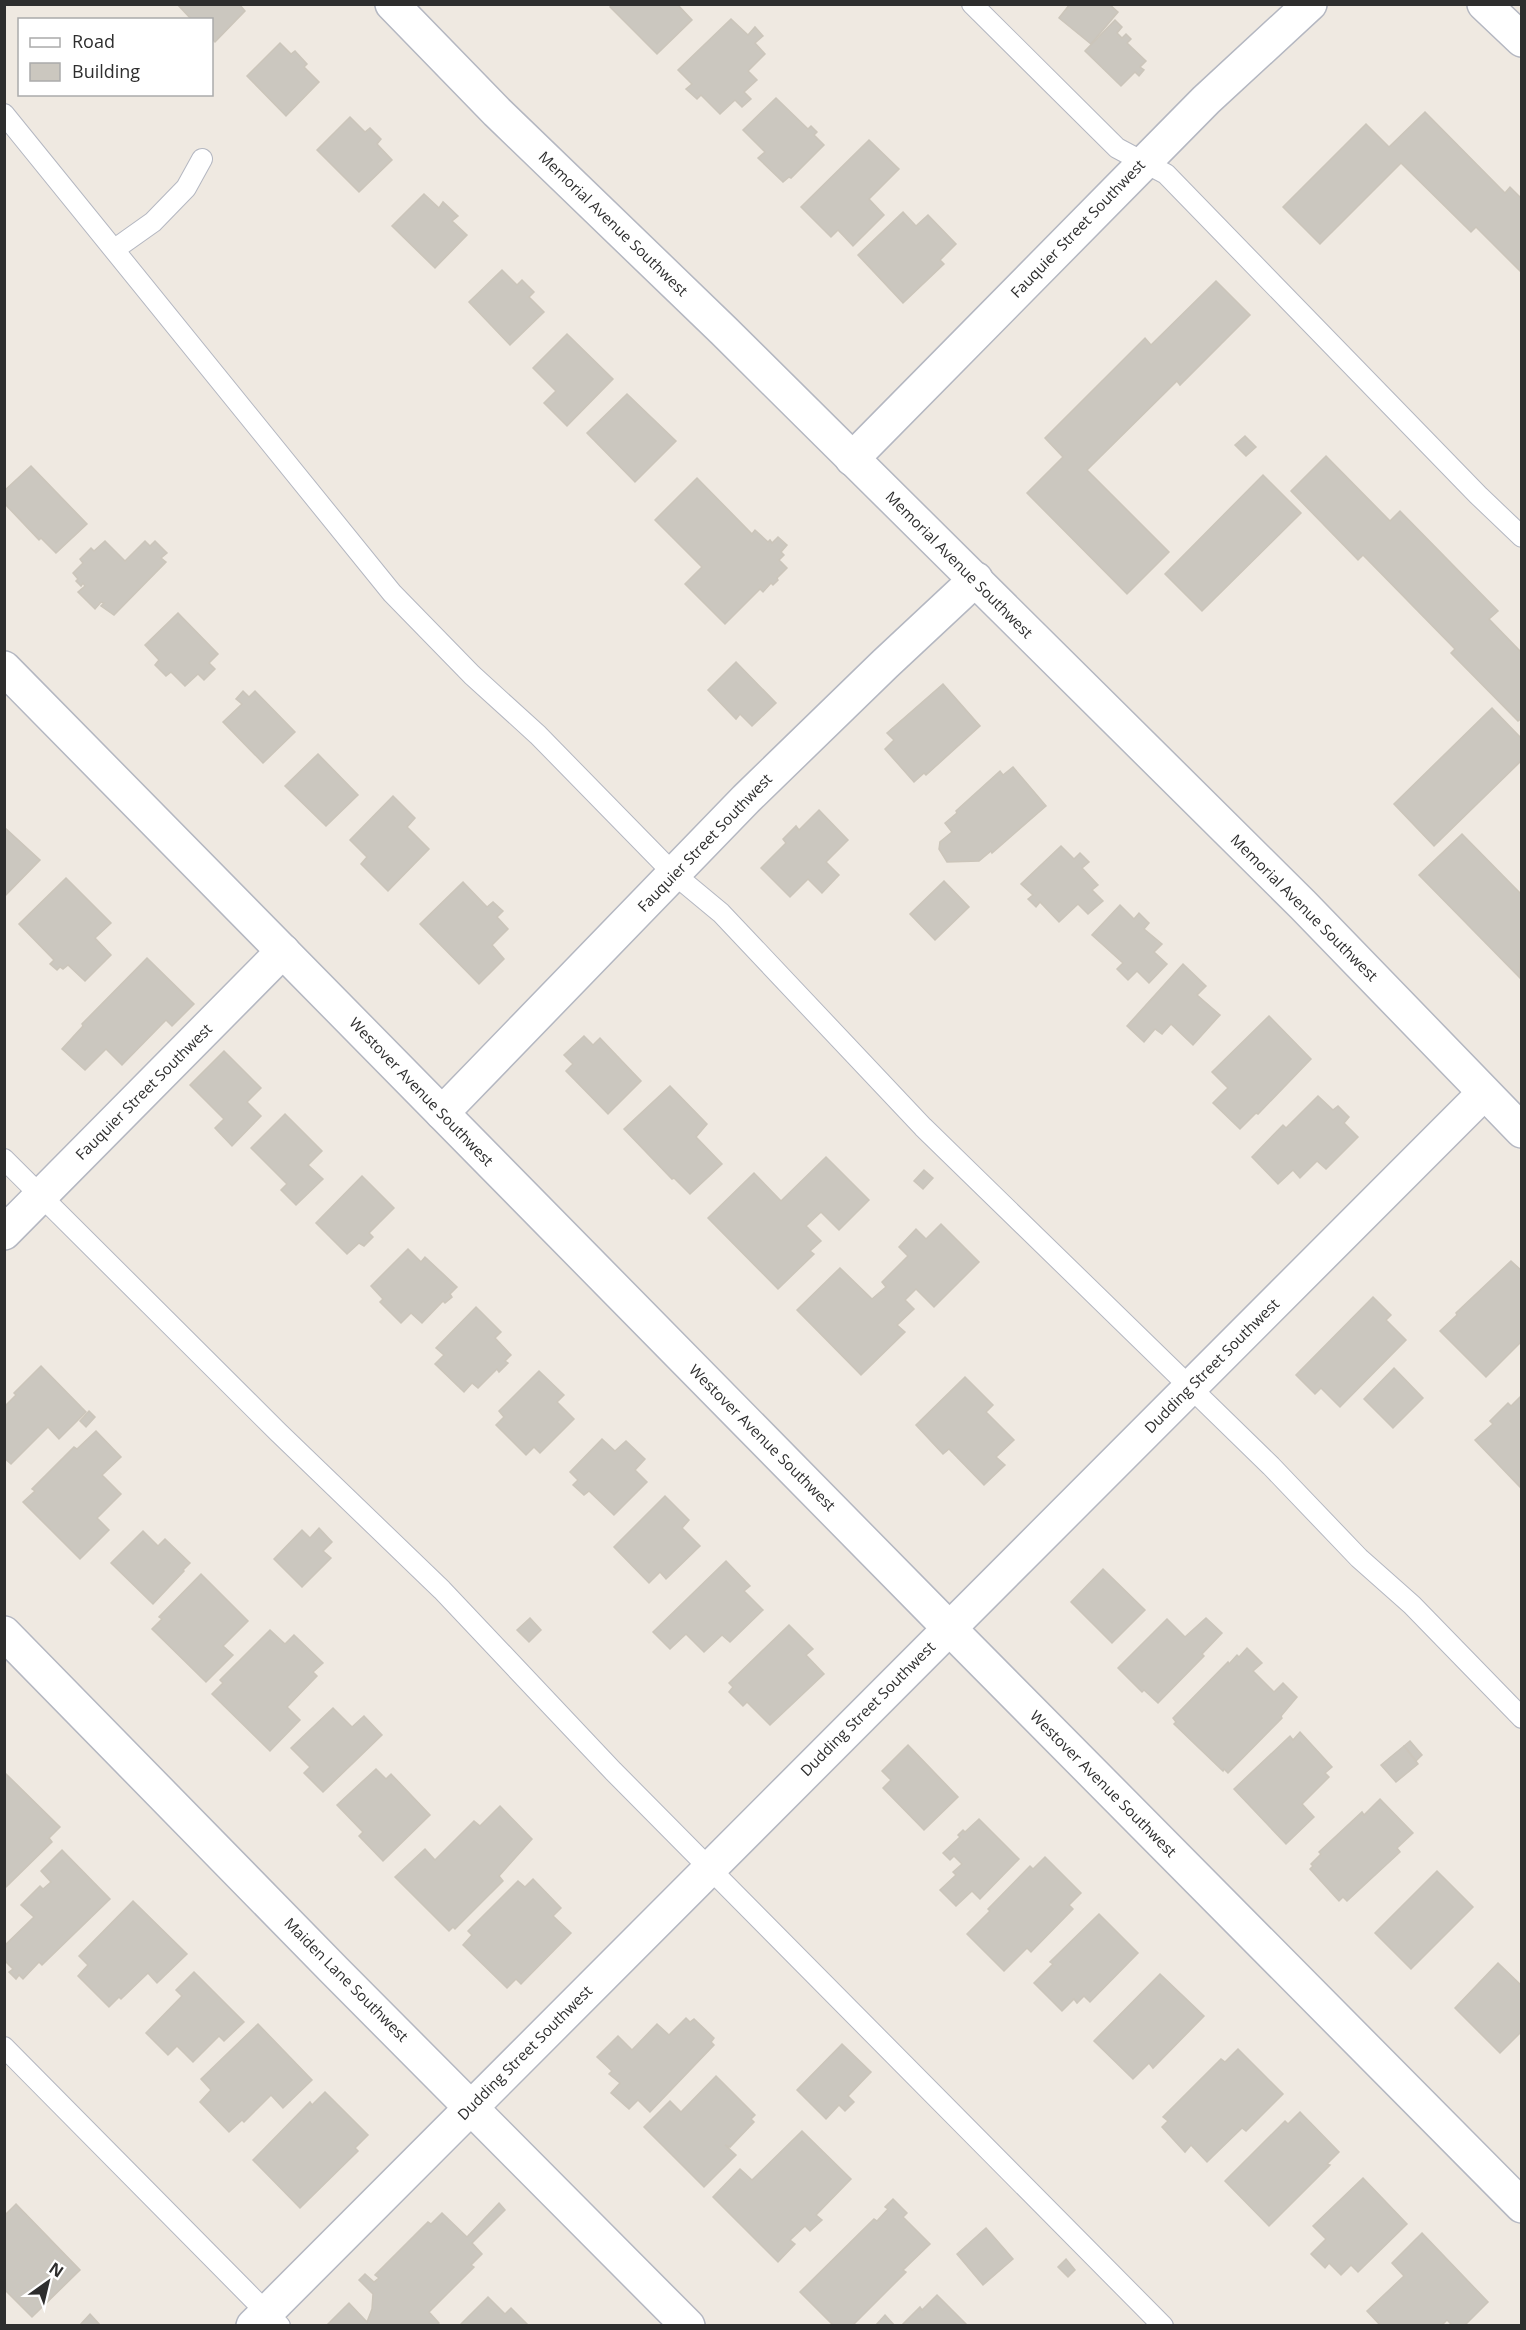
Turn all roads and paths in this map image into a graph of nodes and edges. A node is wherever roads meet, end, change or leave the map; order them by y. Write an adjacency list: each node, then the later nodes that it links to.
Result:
1 (392, 4): 10 (street, Memorial Avenue Southwest)
2 (972, 4): 8 (lane)
3 (1310, 4): 8 (street, Fauquier Street Southwest)
4 (1484, 4): 5 (street)
5 (1521, 40)
6 (4, 114): 9 (lane)
7 (202, 159): 9 (lane)
8 (1144, 162): 10 (street, Fauquier Street Southwest); 11 (lane)
9 (115, 249): 14 (lane)
10 (852, 459): 12 (street, Memorial Avenue Southwest)
11 (1521, 537)
12 (976, 579): 14 (street, Fauquier Street Southwest); 16 (street, Memorial Avenue Southwest)
13 (4, 668): 15 (street, Westover Avenue Southwest)
14 (674, 874): 17 (street, Fauquier Street Southwest); 22 (lane)
15 (284, 951): 17 (street, Westover Avenue Southwest); 20 (street, Fauquier Street Southwest)
16 (1484, 1093): 18 (street, Memorial Avenue Southwest); 22 (street, Dudding Street Southwest)
17 (442, 1113): 23 (street, Westover Avenue Southwest)
18 (1521, 1131)
19 (4, 1159): 20 (lane)
20 (40, 1197): 21 (street, Fauquier Street Southwest); 26 (lane)
21 (4, 1233)
22 (1190, 1388): 23 (street, Dudding Street Southwest); 25 (lane)
23 (949, 1628): 26 (street, Dudding Street Southwest); 29 (street, Westover Avenue Southwest)
24 (4, 1634): 28 (street, Maiden Lane Southwest)
25 (1521, 1718)
26 (710, 1868): 28 (street, Dudding Street Southwest); 32 (lane)
27 (4, 2047): 30 (lane)
28 (472, 2107): 30 (street, Dudding Street Southwest); 31 (street, Maiden Lane Southwest)
29 (1521, 2206)
30 (267, 2321)
31 (688, 2325)
32 (1163, 2325)

